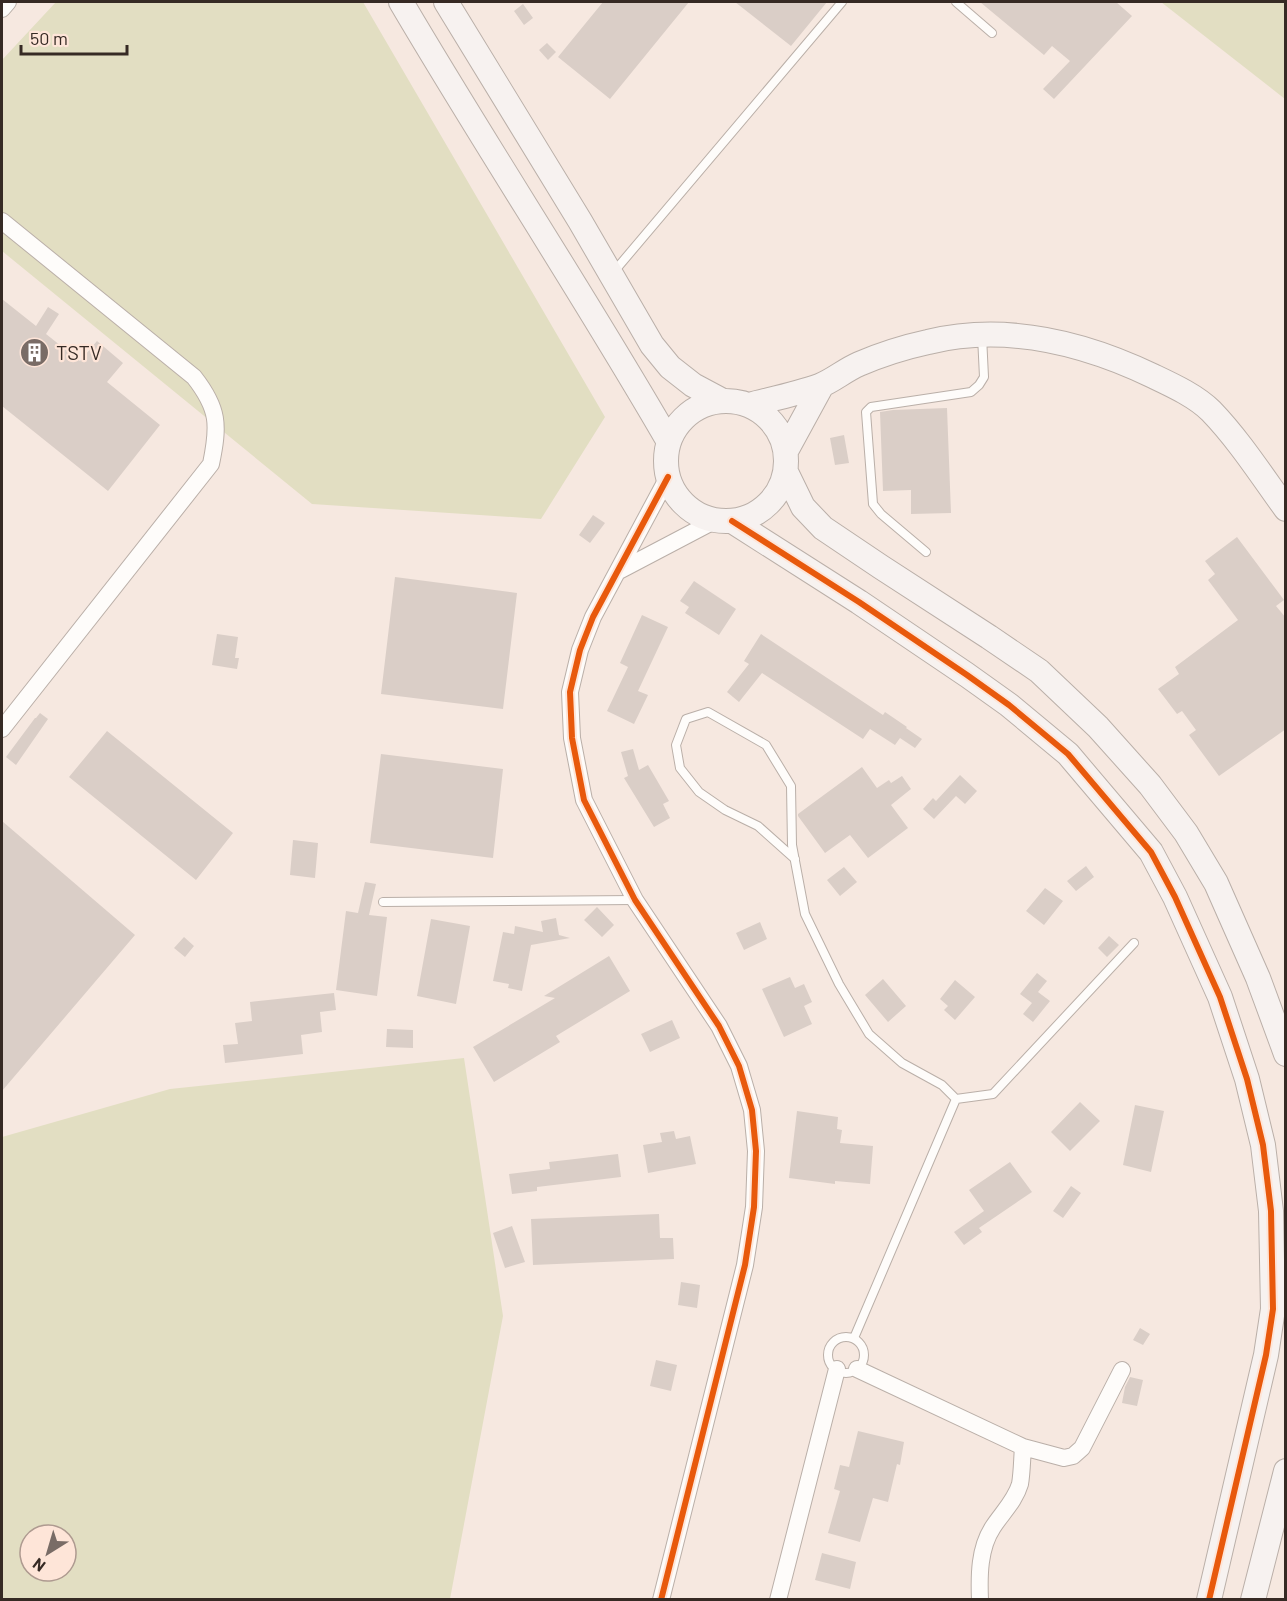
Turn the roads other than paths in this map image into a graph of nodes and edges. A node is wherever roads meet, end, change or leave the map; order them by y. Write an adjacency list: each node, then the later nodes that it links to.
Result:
1 (8, 2): 6 (street)
2 (401, 2): 14 (street)
3 (446, 2): 9 (street)
4 (842, 2): 9 (lane)
5 (956, 2): 7 (lane)
6 (2, 9)
7 (992, 33)
8 (2, 221): 21 (street)
9 (611, 275): 12 (street)
10 (982, 335): 11 (street); 17 (street); 19 (lane)
11 (822, 385): 13 (street); 15 (street)
12 (723, 401): 13 (street); 14 (street)
13 (749, 405): 15 (street)
14 (669, 442): 16 (street)
15 (786, 462): 18 (street); 26 (street)
16 (668, 477): 18 (street); 20 (street)
17 (1286, 509)
18 (724, 521): 20 (street); 37 (street)
19 (926, 552)
20 (617, 572): 23 (street)
21 (2, 729)
22 (795, 859): 22 (lane); 27 (lane)
23 (635, 900): 24 (lane); 34 (street)
24 (383, 902)
25 (1134, 944): 27 (lane)
26 (1286, 1053)
27 (956, 1099): 28 (lane)
28 (854, 1338): 29 (lane); 30 (lane)
29 (837, 1369): 30 (lane); 35 (street)
30 (857, 1369): 32 (street)
31 (1122, 1370): 32 (street)
32 (1023, 1447): 36 (street)
33 (1286, 1471): 38 (street)
34 (661, 1599)
35 (778, 1599)
36 (980, 1599)
37 (1209, 1599)
38 (1253, 1599)

